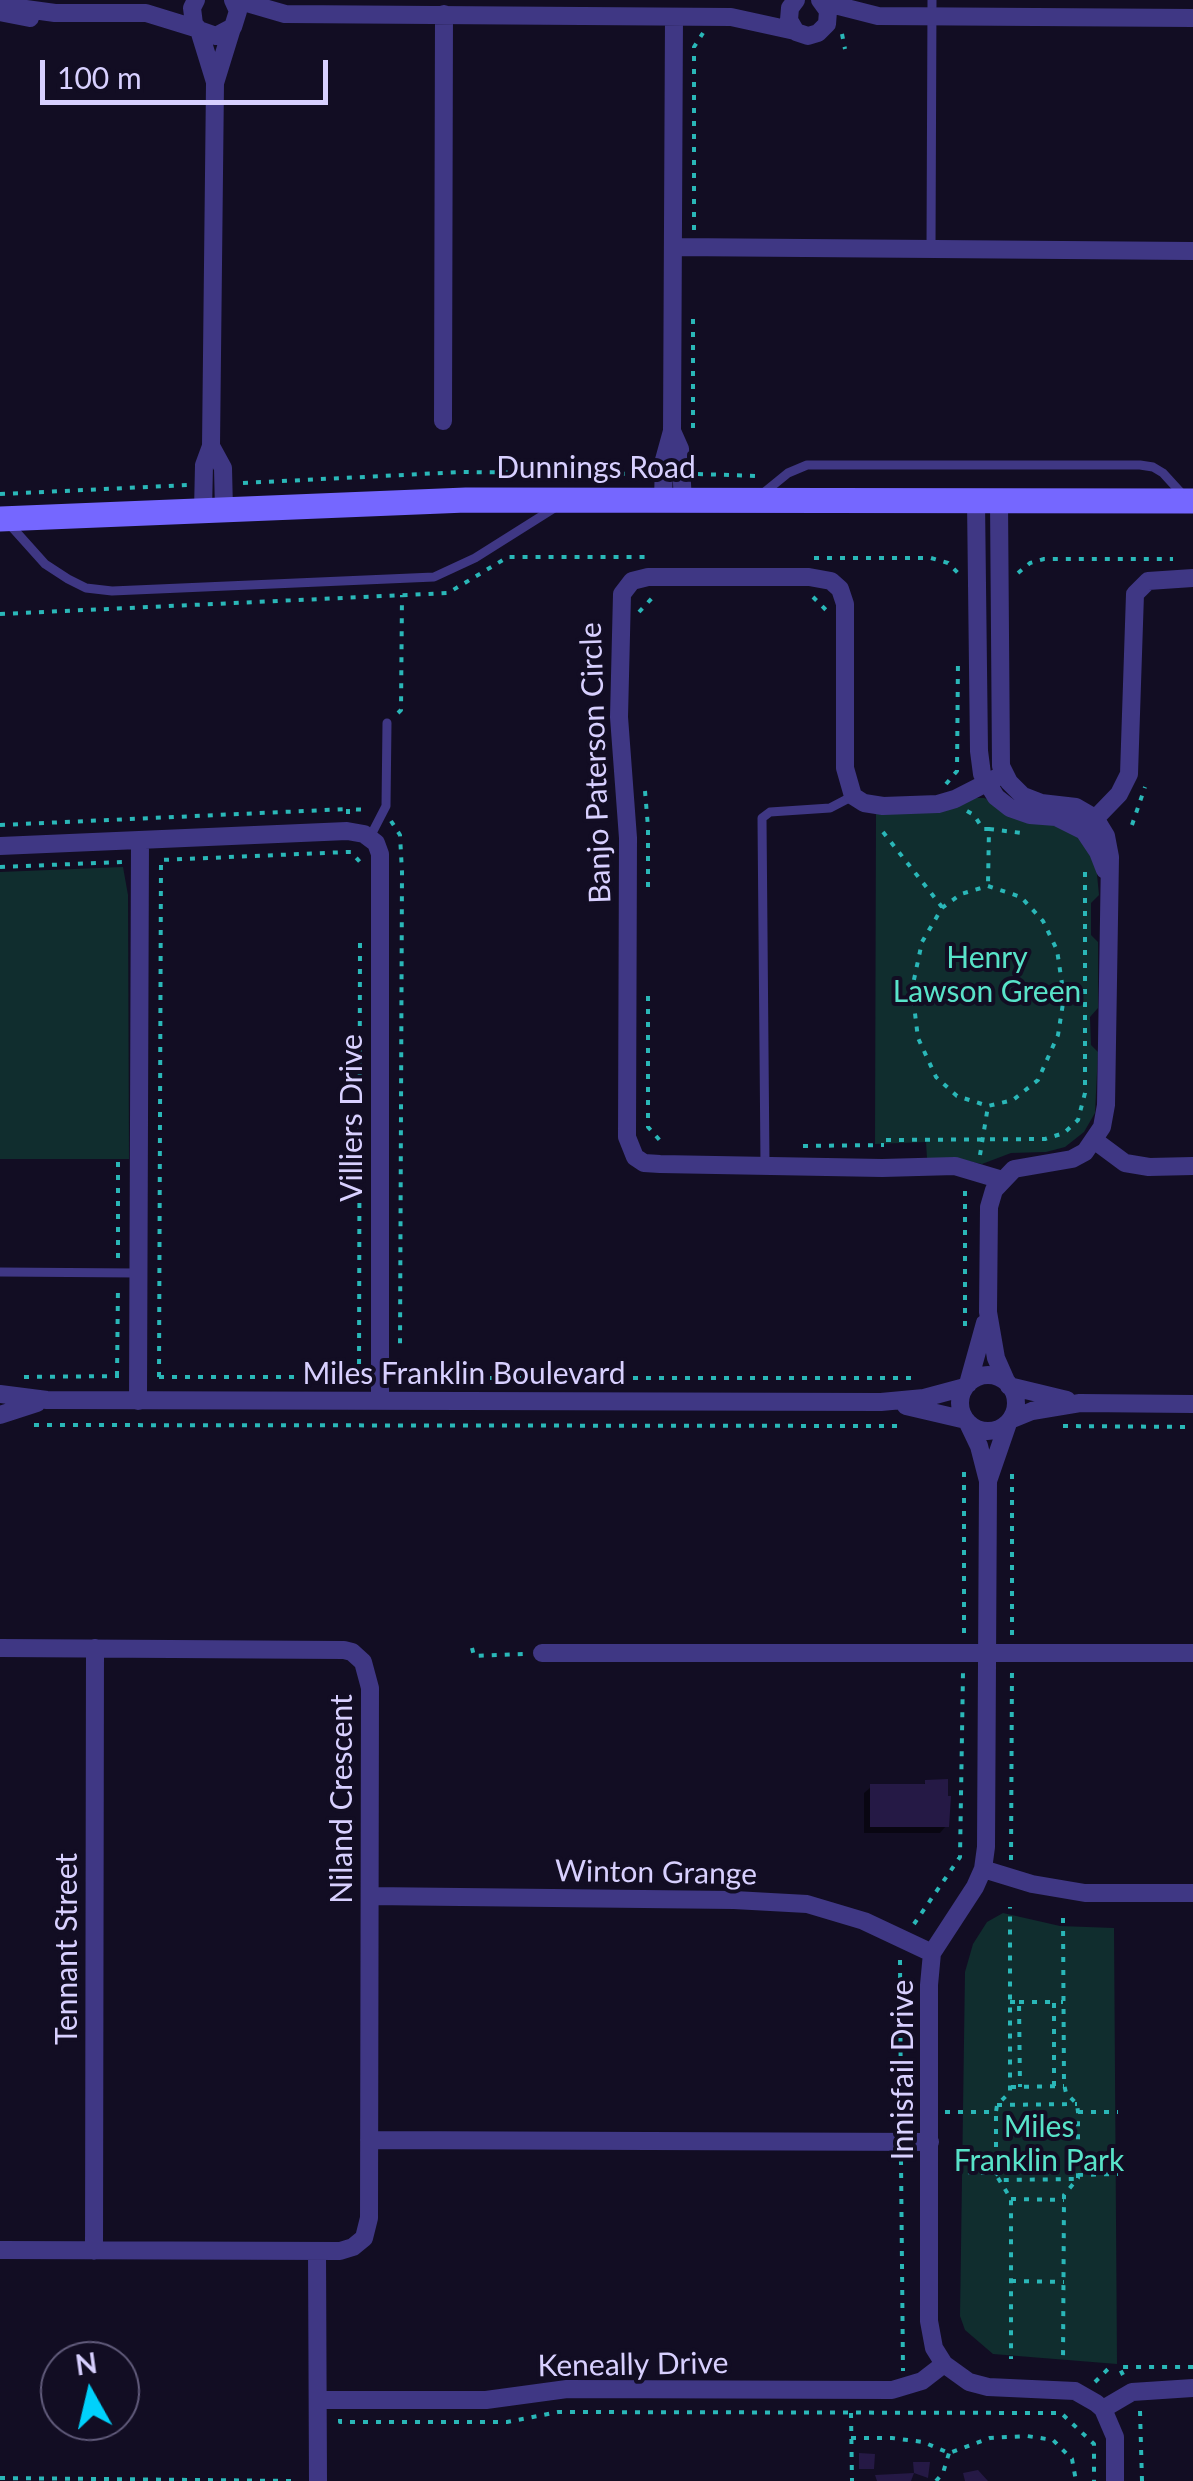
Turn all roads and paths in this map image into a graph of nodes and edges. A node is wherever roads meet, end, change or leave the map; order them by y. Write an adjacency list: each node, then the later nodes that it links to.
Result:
1 (235, 0): 9 (street); 14 (street)
2 (196, 1): 8 (street); 16 (street)
3 (794, 1): 11 (street); 17 (street)
4 (822, 1): 12 (street); 15 (street)
5 (3, 9): 8 (street)
6 (440, 9): 9 (street); 10 (street); 22 (street)
7 (932, 9): 12 (street); 13 (street); 20 (lane)
8 (146, 13): 16 (street)
9 (285, 14): 14 (street)
10 (674, 16): 11 (street); 19 (street)
11 (731, 16): 17 (street)
12 (878, 16): 15 (street)
13 (1193, 18)
14 (233, 28): 16 (street); 18 (street)
15 (824, 29): 17 (street)
16 (198, 30): 18 (street)
17 (795, 31)
18 (216, 83): 23 (street)
19 (675, 248): 20 (street); 24 (street)
20 (932, 248): 21 (street)
21 (1193, 251)
22 (444, 421)
23 (211, 446): 25 (street); 26 (street)
24 (673, 474): 25 (path); 27 (path); 29 (street)
25 (223, 483): 33 (street)
26 (202, 485): 32 (path); 33 (street)
27 (757, 488): 29 (street, Dunnings Road); 30 (street, Dunnings Road); 31 (lane)
28 (567, 500): 29 (street, Dunnings Road); 32 (lane); 33 (street, Dunnings Road)
29 (673, 501)
30 (987, 501): 31 (street, Dunnings Road); 36 (street); 37 (street)
31 (1190, 501)
32 (2, 511): 33 (street, Dunnings Road)
33 (214, 511)
34 (815, 558): 36 (path)
35 (1182, 560): 37 (path)
36 (976, 572): 48 (street)
37 (998, 572): 46 (street)
38 (659, 576): 40 (path); 42 (path); 49 (street); 73 (street, Banjo Paterson Circle)
39 (1193, 578): 52 (street)
40 (402, 595): 43 (path); 45 (path)
41 (812, 595): 44 (path)
42 (638, 613)
43 (0, 614)
44 (830, 614)
45 (387, 722): 56 (lane)
46 (1004, 774): 48 (street); 52 (street)
47 (644, 779): 64 (path)
48 (985, 782): 49 (street); 52 (street)
49 (853, 796): 73 (lane)
50 (348, 810): 51 (path)
51 (0, 825)
52 (1090, 825): 69 (street)
53 (989, 830): 55 (path)
54 (883, 832): 65 (path)
55 (1023, 833)
56 (370, 838): 57 (street); 85 (street, Villiers Drive)
57 (140, 840): 58 (street); 61 (street)
58 (0, 846)
59 (162, 860): 61 (path); 62 (path); 83 (path)
60 (1082, 860): 70 (path)
61 (140, 861): 63 (path); 78 (street)
62 (360, 861)
63 (0, 867)
64 (648, 902)
65 (942, 908): 68 (path); 68 (path)
66 (360, 940): 84 (path)
67 (648, 995): 71 (path)
68 (988, 1106): 70 (path)
69 (1094, 1140): 74 (street); 76 (street)
70 (983, 1141): 72 (path); 75 (path)
71 (665, 1146)
72 (804, 1146)
73 (765, 1165): 75 (street, Banjo Paterson Circle)
74 (1193, 1166)
75 (970, 1169): 76 (street, Banjo Paterson Circle); 80 (path)
76 (1002, 1180): 79 (street)
77 (0, 1272): 78 (lane)
78 (139, 1273): 82 (street)
79 (988, 1312): 87 (street); 88 (street)
80 (965, 1339)
81 (24, 1377): 82 (path)
82 (139, 1377): 83 (path); 91 (street)
83 (159, 1377): 84 (path)
84 (358, 1378): 85 (path)
85 (380, 1378): 86 (path); 92 (street, Villiers Drive)
86 (924, 1378)
87 (1008, 1385): 88 (street); 94 (street); 97 (street)
88 (966, 1386): 93 (street, Miles Franklin Boulevard); 98 (street)
89 (0, 1394): 90 (street, Miles Franklin Boulevard)
90 (47, 1400): 91 (street, Miles Franklin Boulevard); 96 (street, Miles Franklin Boulevard)
91 (138, 1400): 92 (street, Miles Franklin Boulevard)
92 (380, 1401): 93 (street, Miles Franklin Boulevard)
93 (881, 1402): 98 (street, Miles Franklin Boulevard)
94 (1080, 1403): 95 (street); 97 (street)
95 (1193, 1404)
96 (0, 1415)
97 (1009, 1421): 98 (street); 104 (street, Innisfail Drive)
98 (967, 1422): 103 (street, Innisfail Drive)
99 (904, 1426): 102 (path)
100 (1053, 1426): 101 (path)
101 (1193, 1427)
102 (19, 1428)
103 (979, 1446): 104 (street, Innisfail Drive); 110 (path)
104 (988, 1481): 111 (street, Innisfail Drive)
105 (0, 1648): 106 (street, Niland Crescent)
106 (95, 1648): 114 (street, Niland Crescent); 148 (street, Tennant Street)
107 (472, 1648): 108 (path)
108 (542, 1653): 110 (street)
109 (1193, 1653): 111 (street)
110 (964, 1654): 111 (street); 117 (path)
111 (985, 1654): 112 (street, Innisfail Drive)
112 (983, 1870): 113 (street); 118 (street, Innisfail Drive)
113 (1193, 1893)
114 (370, 1896): 117 (street, Winton Grange); 138 (street, Niland Crescent)
115 (1010, 1908): 119 (path)
116 (1063, 1918): 122 (path)
117 (904, 1938): 118 (street, Winton Grange); 133 (path)
118 (932, 1953): 134 (street, Innisfail Drive)
119 (1010, 2002): 120 (path); 123 (path)
120 (1019, 2002): 121 (path); 125 (path)
121 (1054, 2002): 122 (path); 126 (path)
122 (1064, 2002): 124 (path)
123 (1010, 2045): 125 (path); 127 (path)
124 (1064, 2045): 126 (path); 130 (path)
125 (1019, 2046): 128 (path)
126 (1054, 2046): 129 (path)
127 (1010, 2086): 128 (path); 131 (path)
128 (1020, 2086): 129 (path)
129 (1054, 2086): 130 (path)
130 (1064, 2086): 132 (path)
131 (997, 2104): 132 (path); 135 (path)
132 (1077, 2104): 136 (path)
133 (901, 2112): 134 (path); 139 (path)
134 (930, 2112): 135 (path); 140 (street, Innisfail Drive)
135 (996, 2112): 143 (path)
136 (1078, 2112): 137 (path); 144 (path)
137 (1118, 2112)
138 (369, 2140): 139 (street); 149 (street, Niland Crescent)
139 (900, 2142): 140 (street); 157 (path)
140 (930, 2142): 154 (street, Innisfail Drive)
141 (955, 2172): 143 (path)
142 (1118, 2174): 144 (path)
143 (997, 2175): 144 (path); 145 (path)
144 (1078, 2176): 146 (path)
145 (1011, 2200): 146 (path); 150 (path)
146 (1064, 2200): 151 (path)
147 (0, 2250): 148 (street)
148 (94, 2251): 149 (street)
149 (316, 2251): 160 (street)
150 (1011, 2281): 151 (path); 152 (path)
151 (1064, 2282): 153 (path)
152 (1011, 2359)
153 (1064, 2361)
154 (944, 2364): 157 (street); 162 (street)
155 (1119, 2367): 156 (path)
156 (1193, 2367)
157 (903, 2388): 161 (street, Keneally Drive); 164 (path)
158 (1193, 2388): 159 (street)
159 (1132, 2392): 162 (street); 175 (path)
160 (318, 2400): 161 (street, Keneally Drive); 169 (street)
161 (339, 2400): 163 (path)
162 (1103, 2410): 174 (street)
163 (851, 2413): 164 (path); 165 (path)
164 (903, 2414): 173 (path)
165 (851, 2438): 166 (path); 170 (path)
166 (949, 2453): 171 (path); 172 (path)
167 (0, 2478): 168 (path)
168 (296, 2481)
169 (318, 2481)
170 (852, 2481)
171 (936, 2481)
172 (1076, 2481)
173 (1094, 2481)
174 (1115, 2481)
175 (1142, 2481)

